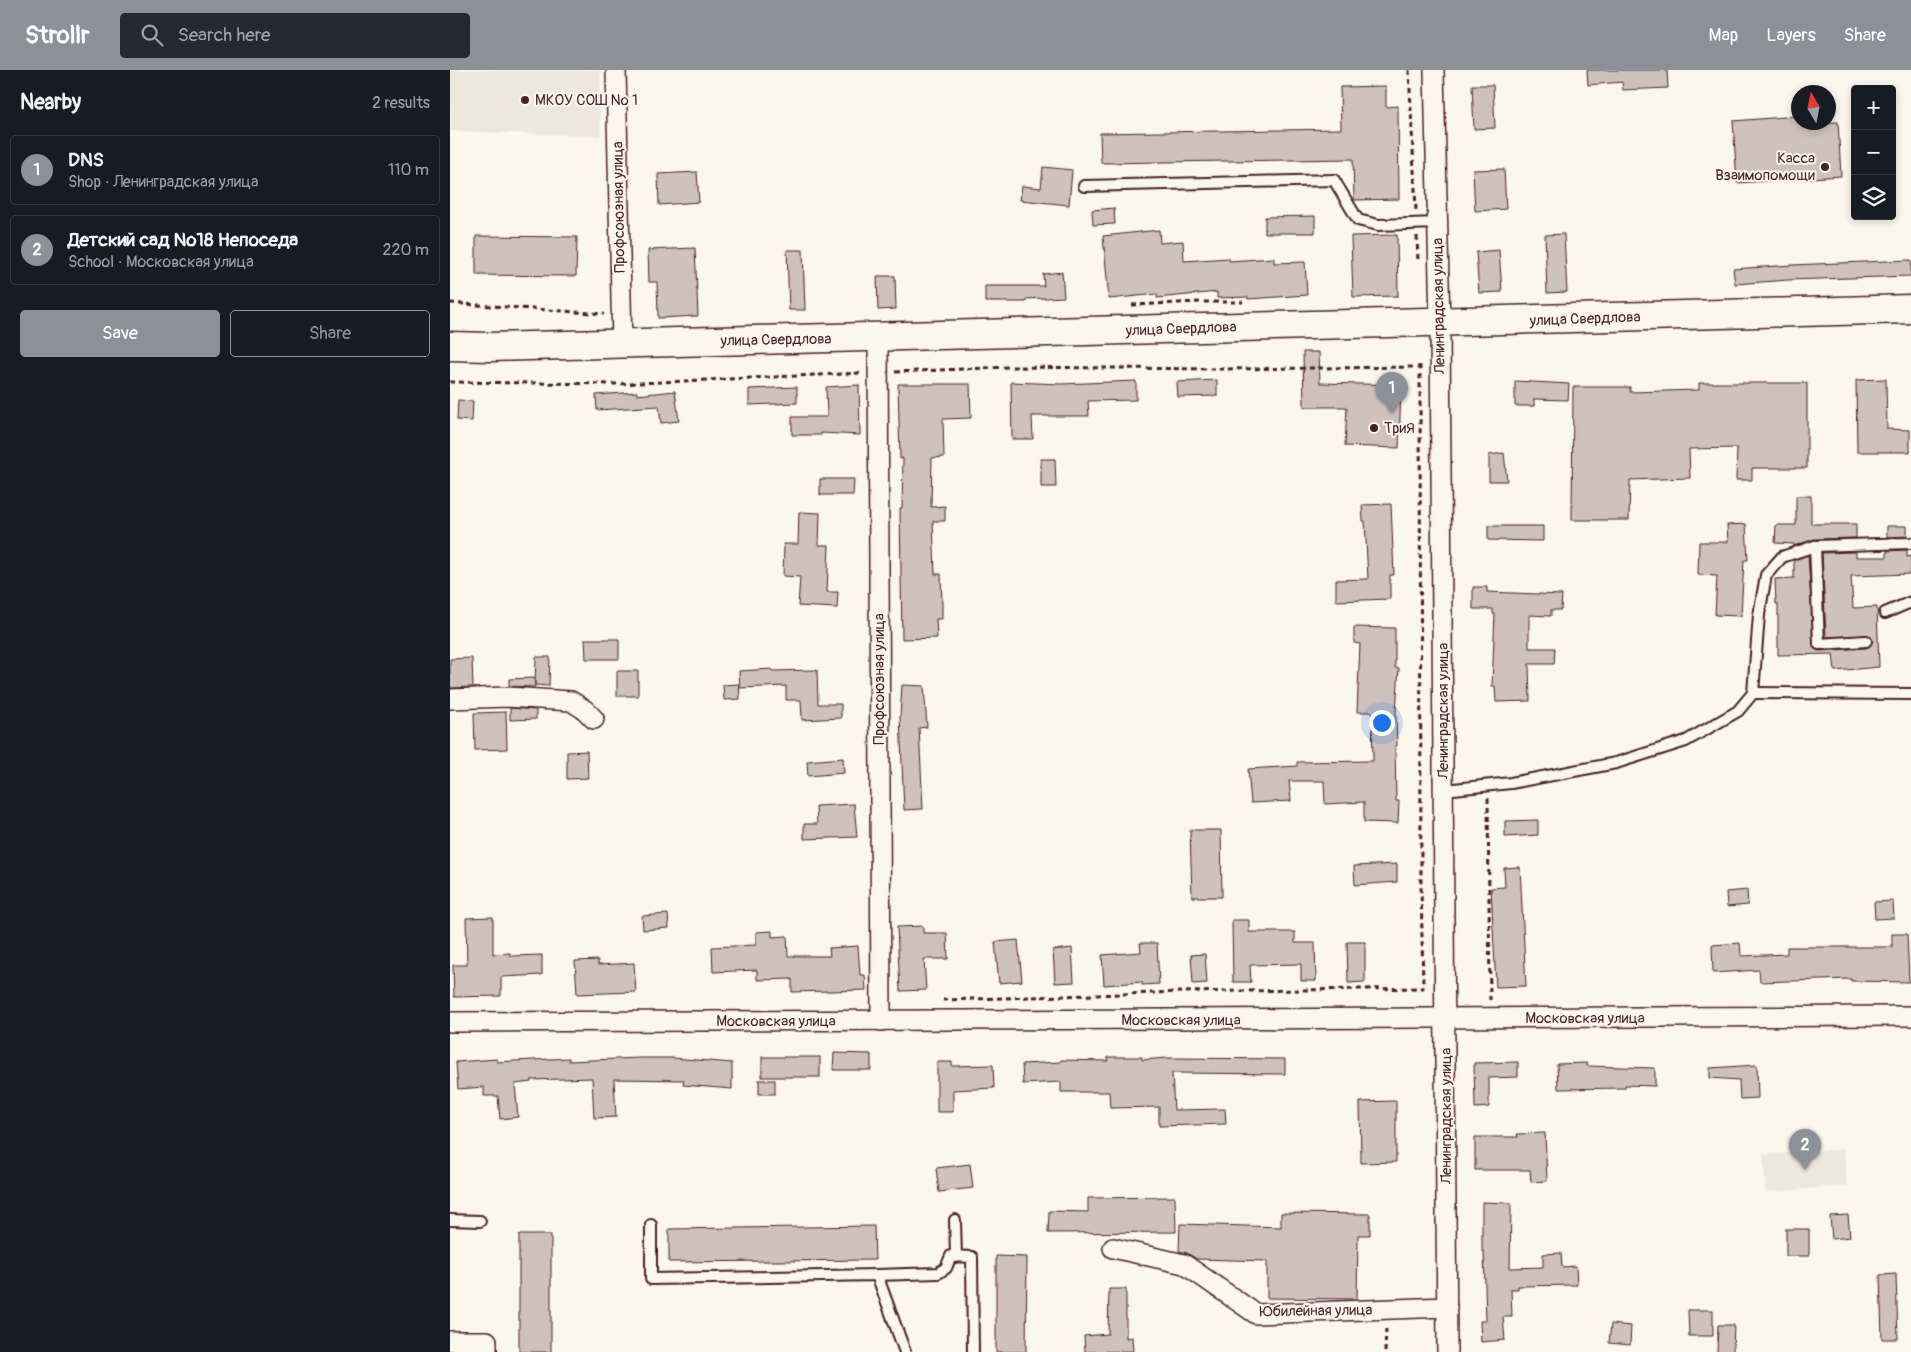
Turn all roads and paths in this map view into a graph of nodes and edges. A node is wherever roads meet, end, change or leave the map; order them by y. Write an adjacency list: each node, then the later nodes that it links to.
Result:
1 (616, 70): 12 (street, Профсоюзная улица)
2 (1409, 70): 6 (path)
3 (1434, 70): 5 (street, Ленинградская улица)
4 (1084, 186): 6 (lane)
5 (1438, 223): 6 (lane); 13 (street, Ленинградская улица)
6 (1416, 224): 7 (path)
7 (1419, 272)
8 (1247, 302): 10 (path)
9 (450, 303): 12 (path)
10 (1131, 305)
11 (1911, 309): 13 (street, улица Свердлова)
12 (621, 315): 15 (street, Профсоюзная улица)
13 (1440, 323): 14 (street, улица Свердлова); 31 (street, Ленинградская улица)
14 (878, 337): 15 (street, улица Свердлова); 19 (street, Профсоюзная улица)
15 (622, 344): 16 (street, улица Свердлова)
16 (450, 346)
17 (1420, 358): 18 (path)
18 (1420, 367): 19 (path); 32 (path)
19 (878, 372): 20 (path); 36 (street, Профсоюзная улица)
20 (450, 382)
21 (1911, 543): 22 (lane)
22 (1815, 546): 25 (lane); 26 (lane)
23 (1911, 602): 24 (lane)
24 (1885, 613)
25 (1866, 641)
26 (1753, 693): 27 (lane); 30 (lane)
27 (1911, 694)
28 (450, 699): 29 (street)
29 (594, 719)
30 (1488, 785): 31 (lane); 34 (path)
31 (1444, 790): 35 (street, Ленинградская улица)
32 (934, 1000)
33 (1911, 1016): 34 (street, Московская улица)
34 (1490, 1018): 35 (street, Московская улица)
35 (1446, 1019): 36 (street, Московская улица); 45 (street, Ленинградская улица)
36 (881, 1021): 37 (street, Московская улица)
37 (450, 1022)
38 (450, 1220): 40 (lane)
39 (955, 1220): 43 (lane)
40 (480, 1221)
41 (650, 1226): 44 (lane)
42 (1113, 1248): 46 (street, Юбилейная улица)
43 (956, 1257): 44 (lane); 50 (lane)
44 (877, 1275): 49 (lane)
45 (1447, 1307): 46 (street, Юбилейная улица); 52 (street, Ленинградская улица)
46 (1387, 1310): 51 (path)
47 (450, 1341): 48 (street)
48 (487, 1352)
49 (906, 1352)
50 (973, 1352)
51 (1385, 1352)
52 (1448, 1352)

